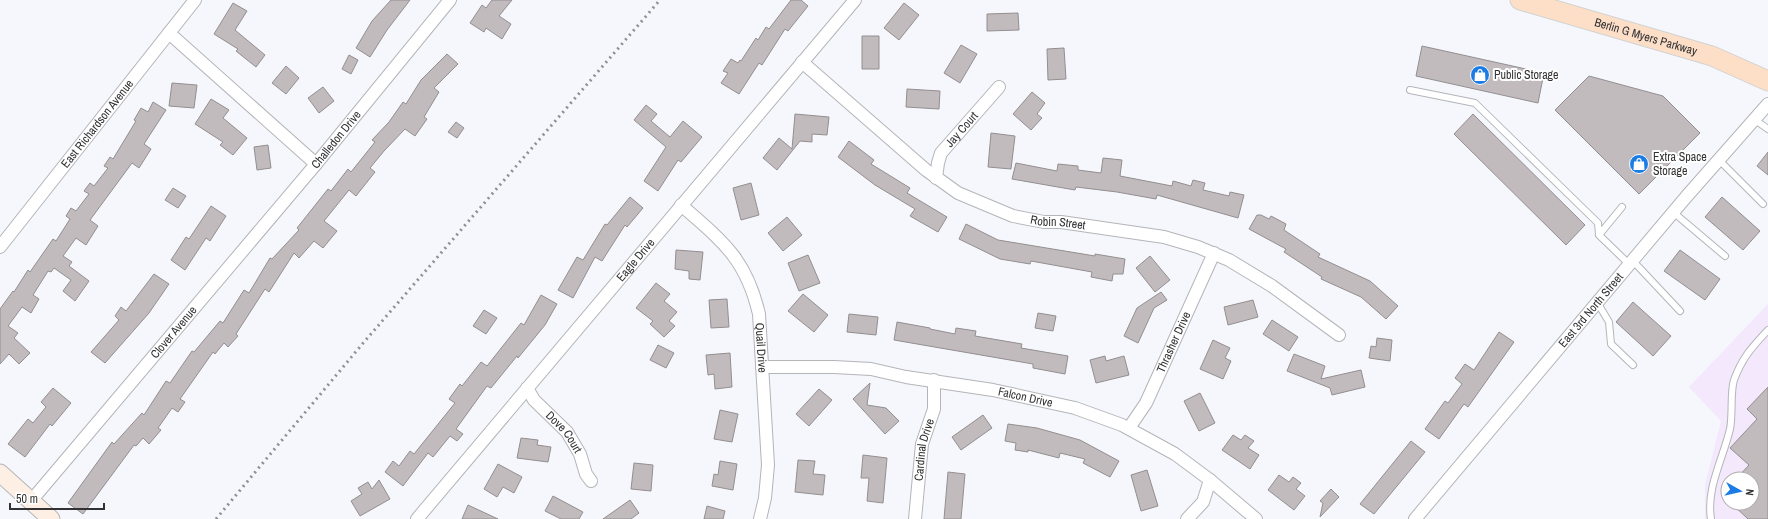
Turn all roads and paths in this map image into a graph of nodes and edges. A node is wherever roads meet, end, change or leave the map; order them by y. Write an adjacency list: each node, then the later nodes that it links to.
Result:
1 (195, 0): 5 (street, East Richardson Avenue)
2 (450, 0): 14 (street, Challedon Drive)
3 (855, 0): 6 (street, Eagle Drive)
4 (1520, 0): 7 (main road, Berlin G Myers Parkway)
5 (169, 33): 14 (street, Challedon Drive); 21 (street, East Richardson Avenue)
6 (802, 62): 15 (street, Robin Street); 17 (street, Eagle Drive)
7 (1768, 81)
8 (999, 87): 15 (street, Jay Court)
9 (1410, 90): 20 (lane)
10 (1768, 104): 11 (street, East 3rd North Street)
11 (1754, 120): 12 (lane); 13 (street, East 3rd North Street)
12 (1768, 129)
13 (1719, 160): 16 (lane); 19 (street, East 3rd North Street)
14 (316, 164): 37 (street, Clover Avenue)
15 (936, 178): 22 (street, Robin Street)
16 (1763, 204)
17 (682, 205): 30 (street, Quail Drive); 32 (street, Eagle Drive)
18 (1622, 207): 20 (lane)
19 (1673, 212): 23 (lane); 24 (street, East 3rd North Street)
20 (1599, 236): 24 (lane)
21 (0, 247)
22 (1214, 253): 28 (street, Robin Street); 33 (street, Thrasher Drive)
23 (1725, 256)
24 (1631, 262): 25 (street, East 3rd North Street); 26 (lane)
25 (1598, 302): 29 (lane); 44 (street, East 3rd North Street)
26 (1680, 311)
27 (1768, 330): 45 (lane)
28 (1339, 335)
29 (1633, 365)
30 (762, 367): 31 (street, Falcon Drive); 40 (street, Quail Drive)
31 (934, 380): 33 (street, Falcon Drive); 41 (street, Cardinal Drive)
32 (527, 388): 36 (street, Dove Court); 39 (street, Eagle Drive)
33 (1128, 428): 35 (street, Falcon Drive)
34 (0, 473): 37 (street)
35 (1210, 480): 42 (street); 43 (street, Falcon Drive)
36 (591, 481)
37 (31, 500): 38 (street)
38 (51, 519)
39 (417, 519)
40 (760, 519)
41 (915, 519)
42 (1187, 519)
43 (1256, 519)
44 (1415, 519)
45 (1711, 519)

